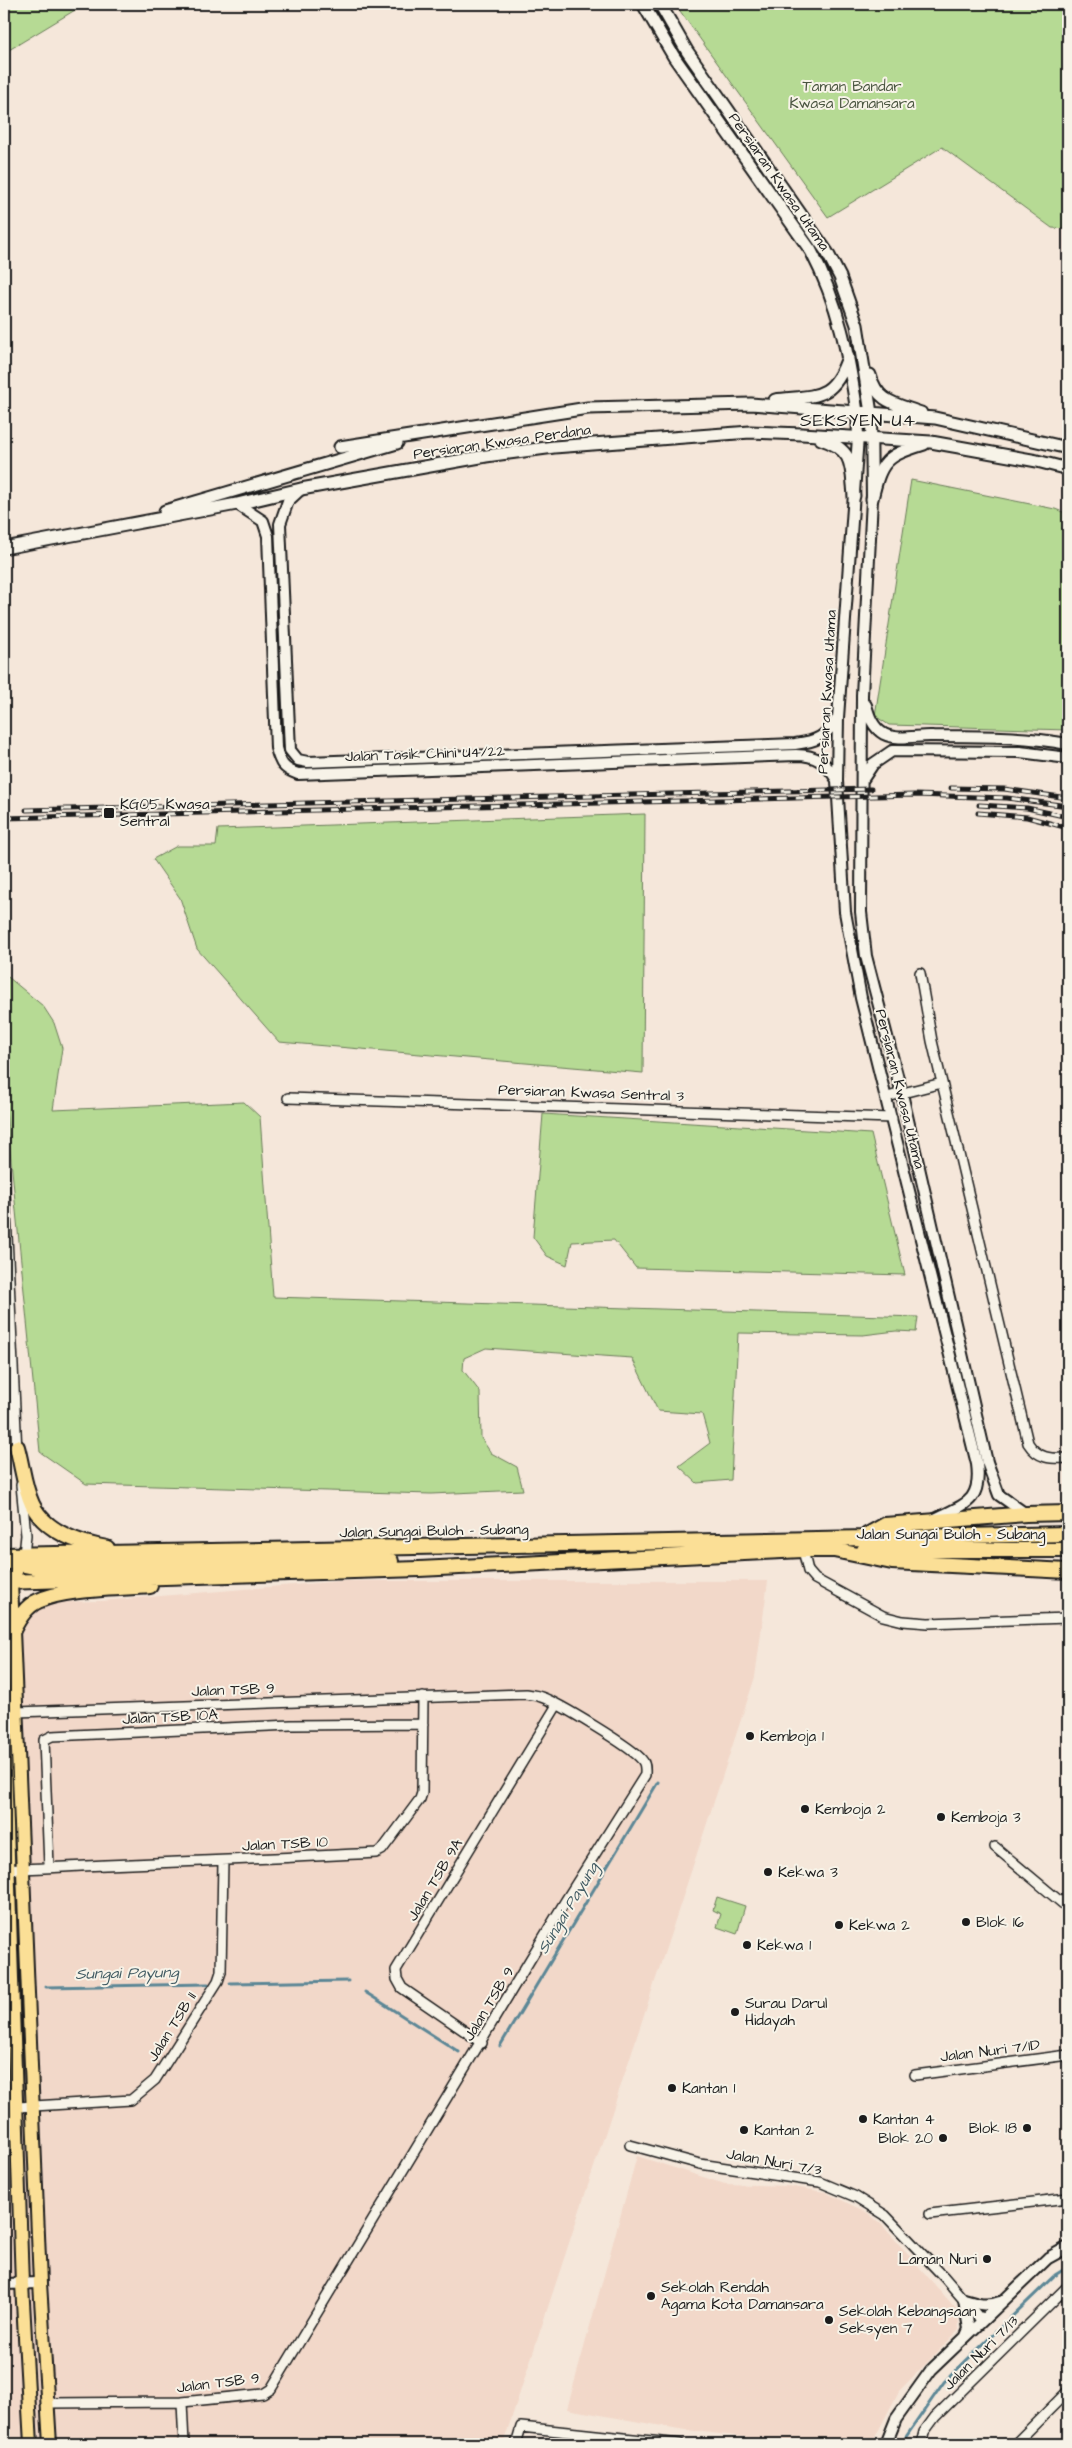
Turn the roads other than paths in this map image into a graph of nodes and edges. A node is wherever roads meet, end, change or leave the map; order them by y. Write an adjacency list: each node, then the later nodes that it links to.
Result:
1 (643, 4): 4 (main road, Persiaran Kwasa Utama)
2 (660, 4): 3 (main road, Persiaran Kwasa Utama)
3 (856, 325): 7 (main road, Persiaran Kwasa Utama); 8 (main road)
4 (848, 357): 5 (main road); 6 (main road, Persiaran Kwasa Utama)
5 (751, 404): 6 (main road, Persiaran Kwasa Perdana); 9 (main road, Persiaran Kwasa Perdana)
6 (857, 412): 7 (main road, Persiaran Kwasa Perdana); 11 (street, Persiaran Kwasa Utama)
7 (871, 413): 8 (main road, Persiaran Kwasa Perdana); 12 (street, Persiaran Kwasa Utama)
8 (935, 418): 15 (main road, Persiaran Kwasa Perdana)
9 (420, 434): 14 (main road, Persiaran Kwasa Perdana); 21 (main road)
10 (802, 434): 11 (main road, Persiaran Kwasa Perdana); 17 (main road, Persiaran Kwasa Perdana); 18 (main road)
11 (858, 437): 12 (main road, Persiaran Kwasa Perdana); 18 (street, Persiaran Kwasa Utama)
12 (872, 438): 13 (main road, Persiaran Kwasa Perdana); 19 (street, Persiaran Kwasa Utama)
13 (931, 442): 16 (main road, Persiaran Kwasa Perdana); 19 (main road)
14 (340, 447)
15 (1068, 448)
16 (1068, 470)
17 (301, 489): 20 (main road, Persiaran Kwasa Perdana); 27 (street)
18 (854, 496): 24 (street, Persiaran Kwasa Utama)
19 (872, 498): 23 (street, Persiaran Kwasa Utama)
20 (237, 504): 21 (main road, Persiaran Kwasa Perdana); 28 (street)
21 (118, 526): 22 (main road, Persiaran Kwasa Perdana)
22 (4, 548)
23 (862, 695): 25 (street); 29 (street, Persiaran Kwasa Utama)
24 (838, 718): 27 (street, Jalan Tasik Chini U4/22); 30 (street, Persiaran Kwasa Utama)
25 (1068, 744)
26 (1068, 758): 29 (street)
27 (298, 760): 28 (street)
28 (287, 770): 30 (street, Jalan Tasik Chini U4/22)
29 (863, 779): 33 (street, Persiaran Kwasa Utama)
30 (837, 781): 34 (street, Persiaran Kwasa Utama)
31 (920, 973): 32 (street)
32 (942, 1083): 33 (street); 39 (street)
33 (902, 1094): 34 (street); 40 (street, Persiaran Kwasa Utama)
34 (887, 1097): 36 (street, Persiaran Kwasa Utama)
35 (288, 1098): 36 (street, Persiaran Kwasa Sentral 3)
36 (892, 1118): 42 (street, Persiaran Kwasa Utama)
37 (4, 1170): 38 (street)
38 (17, 1447): 48 (highway); 51 (street)
39 (1068, 1458)
40 (1026, 1514): 41 (highway, Jalan Sungai Buloh - Subang); 42 (highway, Jalan Sungai Buloh - Subang)
41 (1068, 1514)
42 (932, 1520): 44 (highway, Jalan Sungai Buloh - Subang)
43 (1068, 1534): 44 (highway, Jalan Sungai Buloh - Subang)
44 (864, 1536): 48 (highway, Jalan Sungai Buloh - Subang)
45 (803, 1550): 46 (highway, Jalan Sungai Buloh - Subang); 52 (highway, Jalan Sungai Buloh - Subang); 56 (street)
46 (834, 1550): 47 (highway, Jalan Sungai Buloh - Subang); 53 (highway, Jalan Sungai Buloh - Subang)
47 (1068, 1550)
48 (132, 1553): 51 (highway, Jalan Sungai Buloh - Subang)
49 (4, 1555): 51 (highway, Jalan Sungai Buloh - Subang)
50 (4, 1560): 51 (highway)
51 (21, 1560): 52 (highway); 55 (main road)
52 (505, 1564): 54 (highway, Jalan Sungai Buloh - Subang)
53 (1068, 1571)
54 (224, 1575): 55 (highway, Jalan Sungai Buloh - Subang); 57 (highway)
55 (6, 1580): 57 (main road)
56 (1068, 1618)
57 (13, 1630): 60 (main road)
58 (423, 1697): 59 (street, Jalan TSB 9); 60 (street, Jalan TSB 9); 61 (street, Jalan TSB 10)
59 (557, 1705): 70 (street, Jalan TSB 9A); 70 (street, Jalan TSB 9)
60 (17, 1712): 66 (main road)
61 (423, 1724): 64 (street, Jalan TSB 10); 65 (street, Jalan TSB 10A)
62 (4, 1734): 67 (main road)
63 (995, 1847): 68 (street)
64 (223, 1861): 65 (street, Jalan TSB 10); 74 (street, Jalan TSB 11)
65 (49, 1866): 66 (street, Jalan TSB 10)
66 (23, 1868): 67 (street, Jalan TSB 10); 74 (main road)
67 (6, 1869): 69 (main road)
68 (1068, 1908)
69 (8, 2010): 73 (main road)
70 (482, 2043): 88 (street, Jalan TSB 9)
71 (1068, 2055): 72 (street, Jalan Nuri 7/1D)
72 (915, 2075)
73 (18, 2107): 74 (street, Jalan TSB 11); 81 (main road)
74 (33, 2107): 79 (main road)
75 (630, 2145): 83 (street, Jalan Nuri 7/3)
76 (1068, 2198): 77 (street)
77 (930, 2214)
78 (1068, 2247): 84 (street)
79 (40, 2283): 81 (street); 89 (main road)
80 (4, 2284): 81 (street)
81 (22, 2284): 90 (main road)
82 (1068, 2286): 96 (street, Jalan Nuri 7/13)
83 (964, 2300): 84 (street); 85 (street, Jalan Nuri 7/3); 86 (street)
84 (1002, 2302): 85 (street)
85 (982, 2321): 86 (street)
86 (965, 2337): 95 (street)
87 (1068, 2391): 97 (street)
88 (182, 2402): 89 (street, Jalan TSB 9); 92 (street)
89 (48, 2403): 91 (main road)
90 (31, 2444)
91 (50, 2444)
92 (184, 2444)
93 (516, 2444): 94 (street)
94 (680, 2444)
95 (886, 2444)
96 (921, 2444)
97 (1015, 2444)

